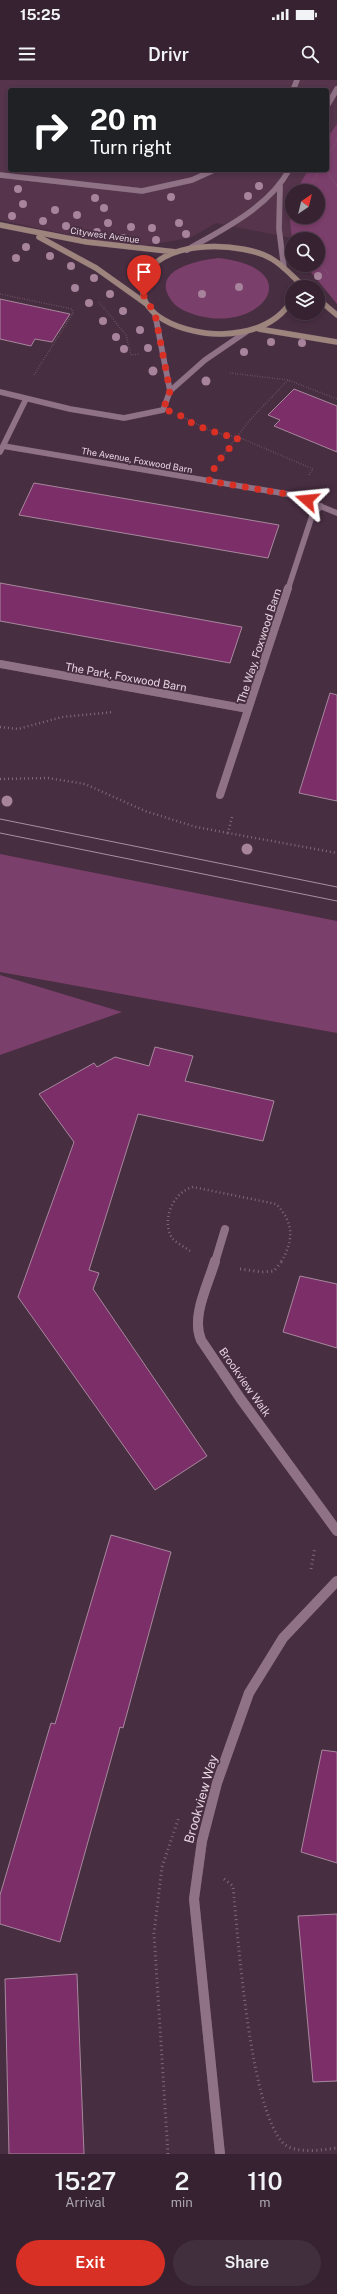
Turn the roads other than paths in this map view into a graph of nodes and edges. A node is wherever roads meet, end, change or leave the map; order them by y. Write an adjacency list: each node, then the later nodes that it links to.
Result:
1 (337, 89): 2 (street)
2 (334, 99)
3 (210, 172): 5 (street)
4 (288, 172): 6 (street)
5 (0, 175)
6 (280, 186): 9 (street); 11 (street)
7 (0, 225): 8 (main road, Citywest Avenue)
8 (31, 232): 10 (main road, Citywest Avenue); 15 (main road, Citywest Avenue)
9 (187, 250): 10 (main road); 11 (main road)
10 (177, 252): 15 (main road)
11 (284, 268): 12 (main road)
12 (293, 278): 13 (main road)
13 (295, 280)
14 (325, 305): 18 (main road)
15 (148, 306): 17 (main road)
16 (285, 313): 19 (main road)
17 (155, 314): 20 (main road); 22 (street)
18 (337, 315)
19 (257, 328): 20 (main road); 21 (main road)
20 (246, 332): 22 (street)
21 (337, 342)
22 (170, 391): 24 (street)
23 (0, 392): 24 (street)
24 (23, 398): 25 (street)
25 (1, 449): 26 (street, The Avenue, Foxwood Barn)
26 (321, 506): 27 (street, The Avenue, Foxwood Barn); 29 (street, The Way, Foxwood Barn)
27 (337, 513)
28 (0, 664): 29 (street, The Park, Foxwood Barn)
29 (248, 709): 30 (street, The Way, Foxwood Barn)
30 (220, 796)
31 (225, 1229): 32 (street, Brookview Walk)
32 (337, 1531)
33 (337, 1580): 34 (street, Brookview Way)
34 (220, 2154)

